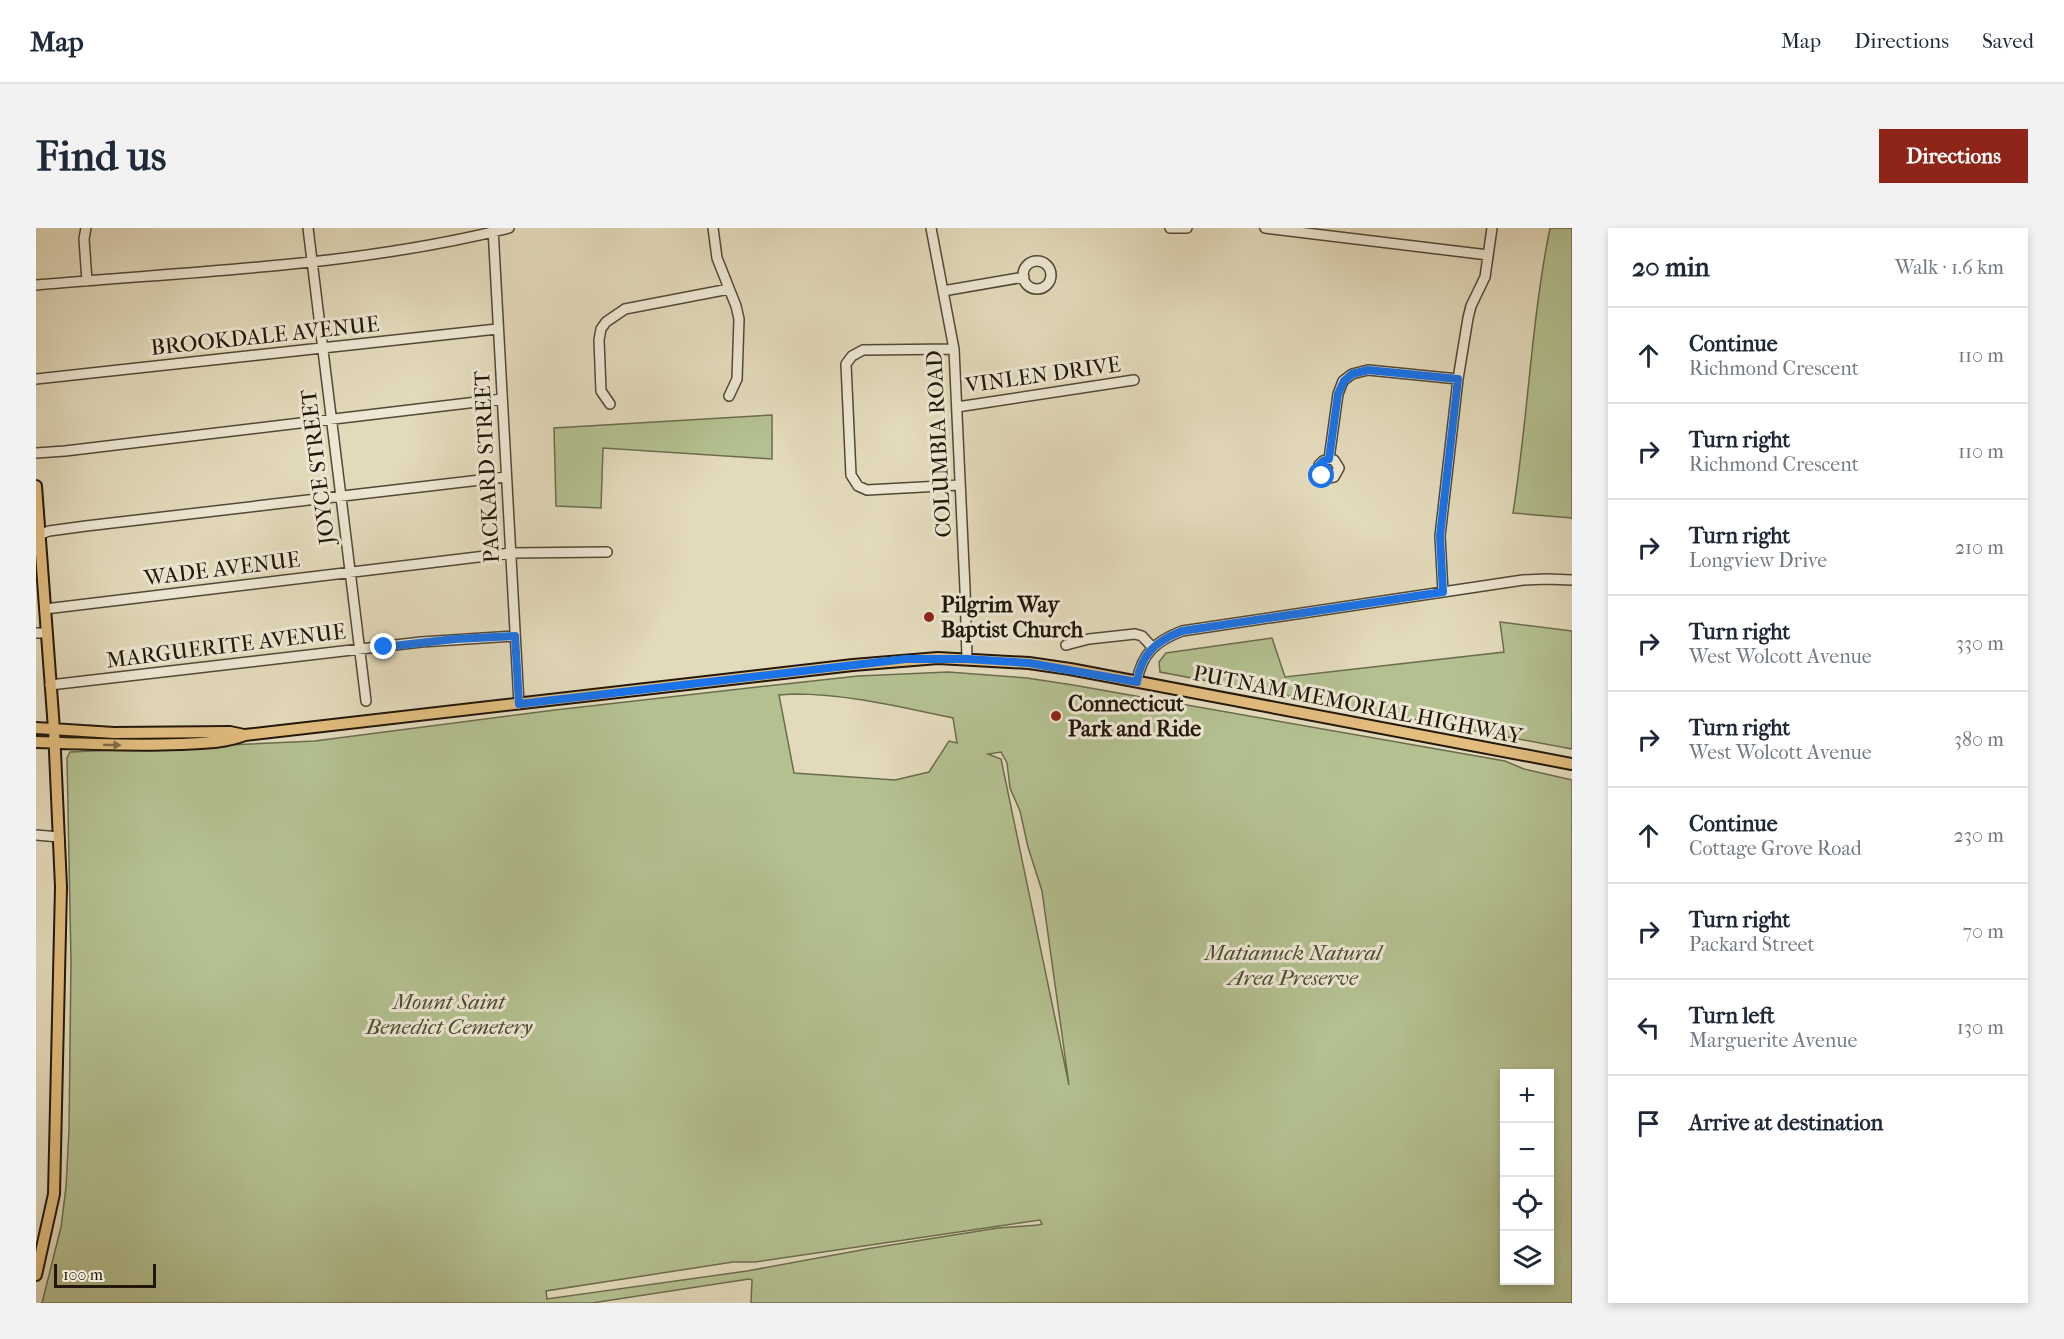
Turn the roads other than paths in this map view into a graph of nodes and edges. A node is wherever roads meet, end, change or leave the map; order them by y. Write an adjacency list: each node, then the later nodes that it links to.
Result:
1 (86, 228): 16 (street)
2 (308, 228): 14 (street, JOYCE STREET)
3 (508, 228): 11 (street)
4 (713, 228): 18 (street)
5 (931, 228): 19 (street, COLUMBIA ROAD)
6 (1170, 228): 7 (street)
7 (1187, 228)
8 (1265, 228): 12 (street)
9 (1374, 228): 12 (street)
10 (1492, 228): 13 (street)
11 (493, 230): 14 (street); 20 (street, PACKARD STREET)
12 (1372, 240): 13 (street)
13 (1488, 255): 24 (street)
14 (312, 263): 16 (street); 21 (street, JOYCE STREET)
15 (1024, 277): 19 (street)
16 (87, 281): 17 (street)
17 (36, 285)
18 (729, 289): 26 (street); 28 (street)
19 (943, 291): 22 (street, COLUMBIA ROAD)
20 (497, 329): 21 (street, BROOKDALE AVENUE); 27 (street, PACKARD STREET)
21 (323, 348): 23 (street, BROOKDALE AVENUE); 30 (street, JOYCE STREET)
22 (954, 349): 29 (street, COLUMBIA ROAD); 34 (street)
23 (36, 379)
24 (1458, 379): 32 (street); 42 (street)
25 (1134, 380): 29 (street, VINLEN DRIVE)
26 (729, 396)
27 (502, 399): 30 (street); 33 (street, PACKARD STREET)
28 (610, 404)
29 (957, 407): 34 (street, COLUMBIA ROAD)
30 (331, 419): 31 (street); 36 (street, JOYCE STREET)
31 (36, 453)
32 (1329, 459)
33 (506, 477): 36 (street); 39 (street, PACKARD STREET)
34 (959, 485): 49 (street, COLUMBIA ROAD)
35 (36, 486): 37 (main road)
36 (340, 496): 37 (street); 40 (street, JOYCE STREET)
37 (38, 535): 43 (main road)
38 (607, 552): 39 (street, WADE AVENUE)
39 (511, 554): 40 (street, WADE AVENUE); 45 (street, PACKARD STREET)
40 (349, 573): 43 (street, WADE AVENUE); 48 (street, JOYCE STREET)
41 (1572, 580): 42 (street)
42 (1443, 592): 47 (street)
43 (45, 609): 44 (main road)
44 (41, 633): 51 (main road)
45 (515, 636): 48 (street, MARGUERITE AVENUE); 53 (street, PACKARD STREET)
46 (1066, 645): 47 (street)
47 (1153, 648): 50 (street)
48 (358, 650): 51 (street, MARGUERITE AVENUE); 52 (street, JOYCE STREET)
49 (967, 659): 50 (main road, PUTNAM MEMORIAL HIGHWAY); 53 (main road, PUTNAM MEMORIAL HIGHWAY)
50 (1137, 682): 59 (main road, PUTNAM MEMORIAL HIGHWAY)
51 (50, 685): 55 (main road)
52 (366, 701)
53 (519, 704): 56 (main road, PUTNAM MEMORIAL HIGHWAY)
54 (36, 728): 55 (main road)
55 (54, 729): 56 (main road); 58 (main road)
56 (245, 735): 58 (main road, one-way to 56)
57 (36, 742): 58 (main road)
58 (54, 743): 61 (main road)
59 (1572, 764)
60 (36, 835): 61 (street)
61 (59, 837): 62 (main road)
62 (39, 1253): 63 (main road)
63 (36, 1275)

